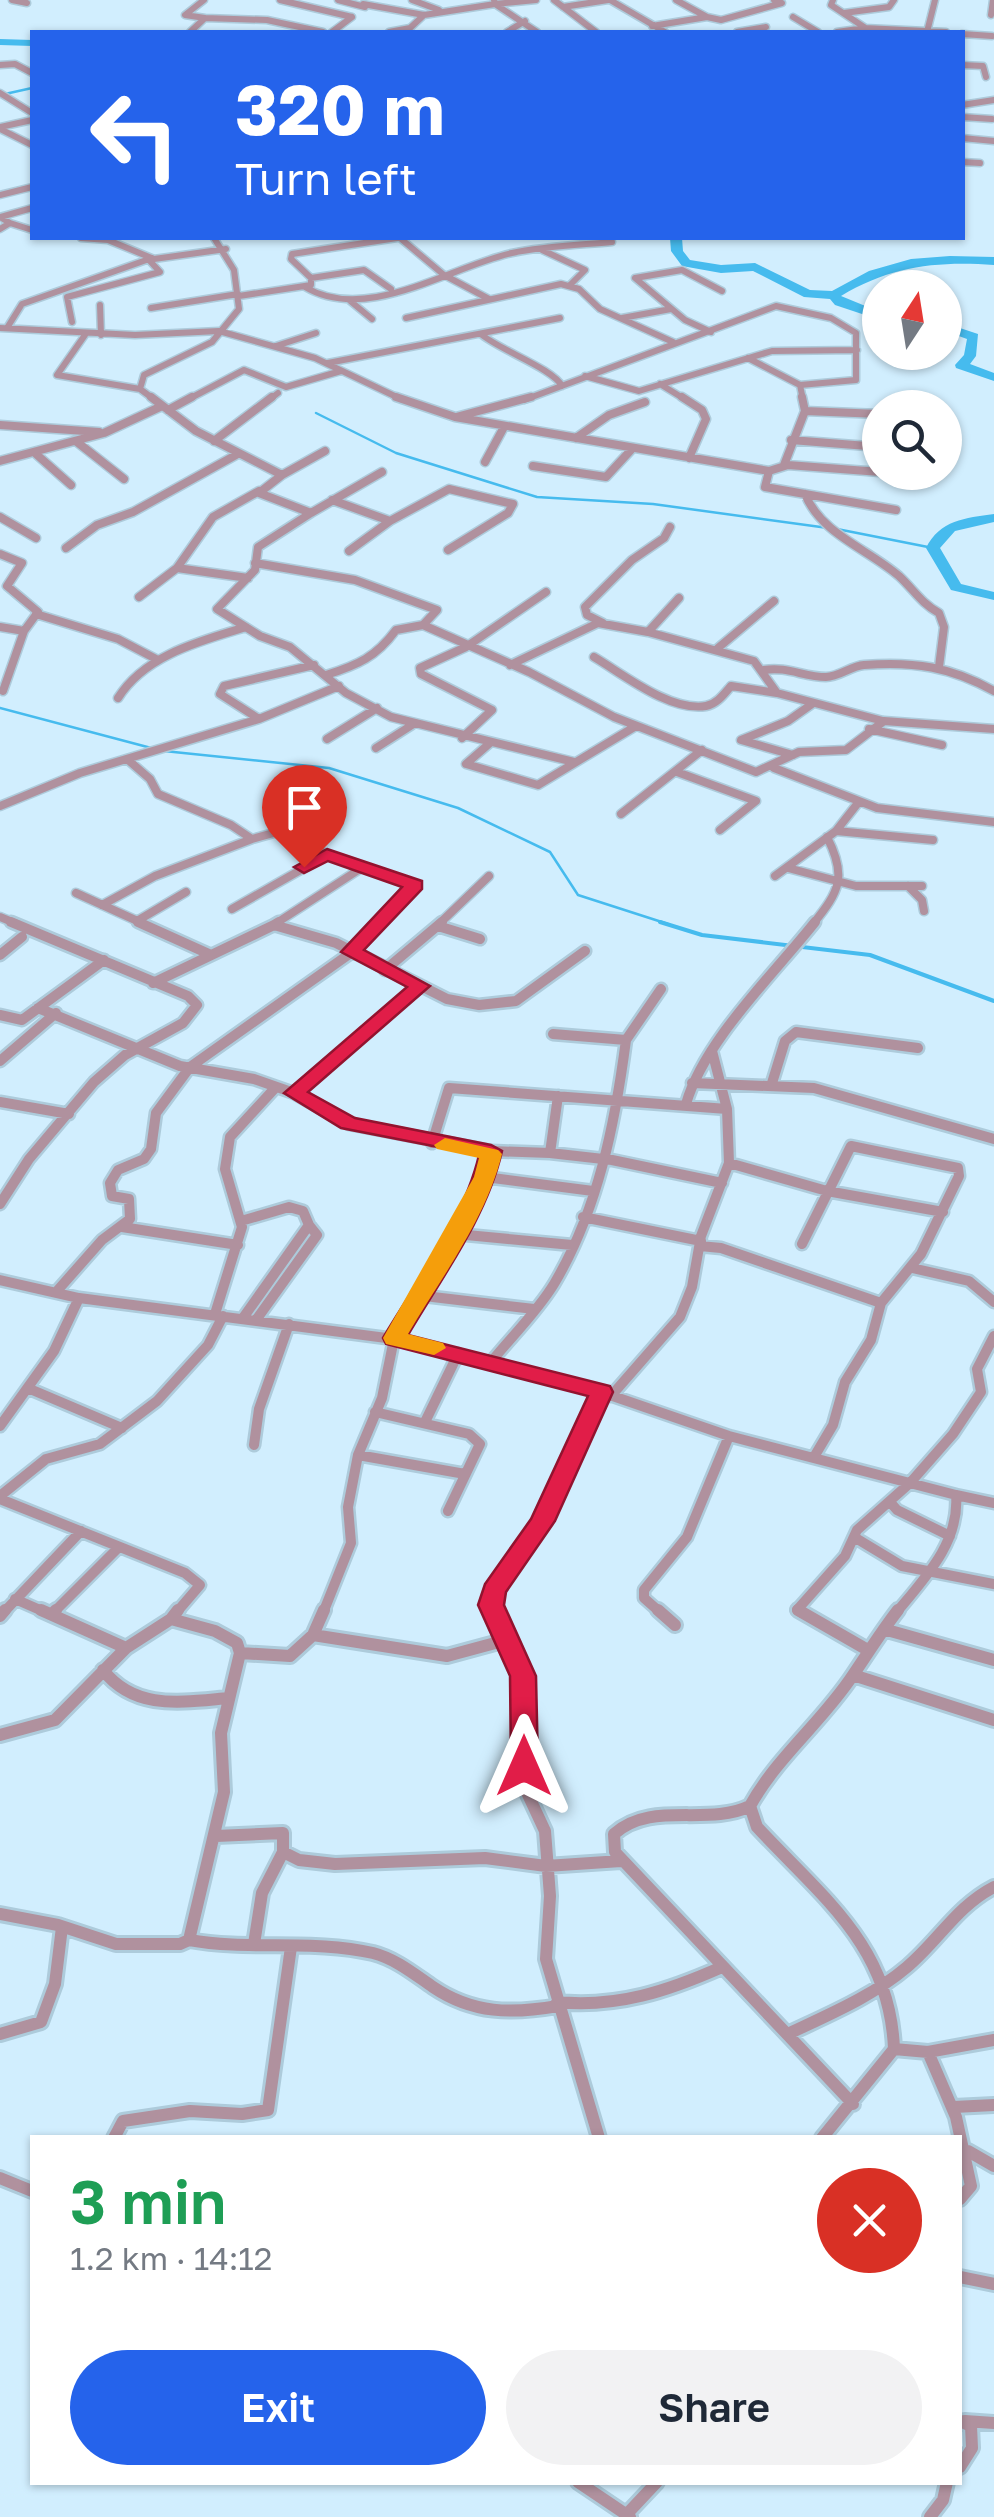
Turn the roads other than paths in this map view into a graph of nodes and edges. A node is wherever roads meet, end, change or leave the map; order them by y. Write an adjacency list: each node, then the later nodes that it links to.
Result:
1 (12, 0): 17 (street)
2 (204, 0): 27 (street)
3 (280, 0): 25 (street)
4 (338, 0): 18 (street)
5 (412, 0): 21 (street)
6 (462, 0): 19 (street)
7 (536, 0): 16 (street)
8 (554, 0): 20 (street)
9 (609, 0): 20 (street); 30 (street)
10 (676, 0): 28 (street)
11 (774, 0): 28 (street)
12 (833, 0): 22 (street)
13 (894, 0): 22 (street)
14 (935, 0): 46 (street)
15 (992, 0): 24 (street)
16 (494, 2): 19 (street); 29 (street)
17 (27, 3)
18 (362, 4): 23 (street); 25 (street)
19 (472, 6): 21 (street)
20 (562, 7): 39 (street)
21 (440, 11): 23 (street)
22 (844, 14): 32 (street)
23 (424, 15): 36 (street)
24 (992, 15)
25 (352, 17): 35 (street)
26 (793, 17): 42 (street)
27 (205, 18): 33 (street); 34 (street)
28 (707, 18): 30 (street)
29 (525, 21): 37 (street); 38 (street)
30 (652, 26): 40 (street)
31 (766, 27): 41 (street)
32 (864, 28): 43 (street); 44 (street); 45 (street)
33 (192, 30)
34 (314, 30)
35 (335, 30)
36 (400, 30)
37 (510, 30)
38 (534, 30)
39 (593, 30)
40 (661, 30)
41 (750, 30)
42 (815, 30)
43 (850, 30)
44 (870, 30)
45 (907, 30)
46 (928, 30)
47 (965, 34): 48 (street)
48 (992, 36)
49 (0, 65): 53 (street)
50 (965, 65): 51 (street)
51 (982, 66): 52 (street); 54 (street)
52 (994, 66)
53 (30, 72)
54 (986, 77)
55 (0, 93): 58 (street)
56 (994, 100): 57 (street)
57 (965, 105)
58 (30, 116)
59 (965, 117): 61 (street)
60 (30, 118): 62 (street)
61 (992, 119)
62 (0, 128): 65 (street)
63 (965, 138): 64 (street)
64 (994, 141)
65 (30, 144)
66 (965, 162): 67 (street)
67 (980, 163)
68 (30, 188): 69 (street)
69 (0, 195)
70 (30, 209): 71 (street)
71 (10, 224): 72 (street); 73 (street)
72 (0, 229)
73 (30, 229)
74 (104, 240): 81 (street)
75 (216, 240): 80 (street)
76 (386, 240): 83 (street)
77 (401, 240): 82 (street)
78 (612, 242): 79 (street)
79 (542, 249): 82 (street); 84 (street)
80 (226, 250): 81 (street); 88 (street)
81 (151, 259): 98 (street); 99 (street)
82 (444, 275): 86 (street); 90 (street)
83 (311, 278): 85 (street); 86 (street)
84 (570, 285): 90 (street); 96 (street)
85 (305, 287): 88 (street); 89 (street)
86 (391, 290): 89 (street)
87 (722, 291): 93 (street)
88 (238, 295): 92 (street); 100 (street)
89 (348, 300): 97 (street)
90 (490, 300): 94 (street)
91 (100, 305): 104 (street)
92 (151, 308)
93 (671, 309): 96 (street); 101 (street)
94 (406, 318)
95 (560, 318): 105 (street)
96 (622, 318): 106 (street)
97 (372, 319)
98 (72, 322)
99 (3, 328): 103 (street)
100 (219, 331): 104 (street); 107 (street); 116 (street)
101 (711, 332): 106 (street); 108 (street)
102 (316, 333): 107 (street)
103 (86, 334): 104 (street); 116 (street)
104 (100, 335)
105 (481, 335): 110 (street); 115 (street)
106 (674, 342): 112 (street)
107 (274, 346): 110 (street)
108 (857, 350): 109 (street); 114 (street)
109 (748, 358): 113 (street); 114 (street)
110 (327, 363): 111 (street)
111 (342, 371): 119 (street); 122 (street)
112 (584, 376): 113 (street); 115 (street)
113 (660, 384): 135 (street)
114 (800, 384): 120 (street)
115 (562, 386): 122 (street)
116 (140, 389): 119 (street)
117 (278, 393): 129 (street)
118 (645, 402): 126 (street)
119 (164, 408): 125 (street); 129 (street)
120 (805, 412): 121 (street); 127 (street)
121 (862, 414)
122 (455, 417): 124 (street)
123 (0, 424): 125 (street)
124 (504, 427): 126 (street); 137 (street)
125 (104, 433): 128 (street)
126 (576, 438): 131 (street)
127 (791, 440): 130 (street); 138 (street)
128 (76, 442): 133 (street); 144 (street)
129 (214, 442): 134 (street)
130 (862, 446)
131 (631, 450): 135 (street); 139 (street)
132 (325, 451): 143 (street)
133 (36, 454): 136 (street); 145 (street)
134 (236, 455): 143 (street); 155 (street)
135 (689, 458): 141 (street)
136 (0, 461)
137 (485, 462)
138 (784, 465): 140 (street); 141 (street)
139 (533, 466)
140 (862, 470)
141 (769, 471): 147 (street)
142 (382, 472): 148 (street)
143 (282, 474): 146 (street)
144 (124, 479)
145 (71, 485)
146 (259, 490): 150 (street); 160 (street)
147 (804, 494): 149 (street); 180 (street)
148 (332, 500): 150 (street); 152 (street)
149 (896, 510)
150 (311, 512): 159 (street)
151 (0, 517): 154 (street)
152 (390, 521): 156 (street); 157 (street)
153 (670, 528): 168 (street)
154 (36, 538)
155 (66, 548)
156 (448, 550)
157 (349, 551)
158 (0, 554): 162 (street)
159 (255, 563): 161 (street); 169 (street)
160 (176, 568): 161 (street); 164 (street)
161 (248, 578): 171 (street)
162 (4, 585): 167 (street)
163 (546, 592): 174 (street)
164 (140, 598)
165 (679, 598): 173 (street)
166 (774, 601): 175 (street)
167 (36, 614): 172 (street); 177 (street)
168 (604, 624): 173 (street); 179 (street)
169 (423, 625): 174 (street); 184 (street)
170 (0, 627): 172 (street)
171 (246, 627): 177 (street); 178 (street)
172 (24, 631): 183 (street)
173 (648, 632): 175 (street)
174 (466, 647): 179 (street); 199 (street)
175 (718, 648): 181 (street)
176 (594, 658): 188 (street)
177 (158, 660): 189 (street)
178 (314, 664): 184 (street); 192 (street)
179 (510, 665): 195 (street)
180 (939, 667): 181 (street); 187 (street)
181 (764, 670): 188 (street)
182 (0, 671): 183 (street)
183 (12, 672): 186 (street)
184 (326, 675): 185 (street)
185 (339, 686): 191 (street); 192 (street)
186 (3, 691)
187 (994, 691)
188 (777, 693): 190 (street)
189 (118, 698)
190 (812, 704): 193 (street); 204 (street)
191 (376, 708): 194 (street); 198 (street)
192 (260, 719): 205 (street)
193 (884, 721): 196 (street); 197 (street)
194 (412, 725): 199 (street); 202 (street)
195 (636, 726): 203 (street); 206 (street)
196 (869, 729): 201 (street); 204 (street)
197 (994, 729)
198 (327, 738)
199 (462, 738): 200 (street)
200 (490, 743): 206 (street); 206 (street)
201 (942, 745)
202 (376, 748)
203 (702, 750): 207 (street); 209 (street)
204 (795, 755): 207 (street); 208 (street)
205 (127, 759): 211 (street); 216 (street)
206 (574, 762)
207 (773, 768): 208 (street)
208 (790, 769): 210 (street)
209 (677, 772): 212 (street); 214 (street)
210 (858, 803): 213 (street); 215 (street)
211 (0, 806)
212 (621, 814)
213 (994, 822)
214 (720, 830)
215 (831, 834): 217 (street); 220 (street); 223 (street)
216 (252, 840): 218 (street); 228 (street)
217 (933, 840)
218 (327, 854): 219 (street); 229 (street)
219 (363, 867): 233 (street); 238 (street)
220 (788, 868): 222 (street); 223 (street)
221 (489, 876): 234 (street)
222 (775, 876)
223 (837, 880): 224 (street); 253 (street)
224 (908, 885): 225 (street); 230 (street)
225 (922, 886)
226 (186, 892): 232 (street)
227 (76, 894): 228 (street)
228 (102, 906): 232 (street)
229 (232, 909)
230 (924, 911)
231 (0, 916): 241 (street)
232 (137, 921): 239 (street)
233 (274, 925): 238 (street); 239 (street)
234 (438, 926): 236 (street); 242 (street)
235 (22, 937): 240 (street)
236 (480, 939)
237 (585, 951): 244 (street)
238 (351, 952): 242 (street); 255 (street)
239 (209, 954): 243 (street)
240 (0, 955)
241 (104, 960): 243 (street); 246 (street)
242 (385, 970): 244 (street)
243 (153, 984): 251 (street)
244 (420, 986): 260 (street)
245 (661, 989): 250 (street)
246 (38, 1008): 247 (street); 248 (street)
247 (56, 1013): 251 (street); 254 (street)
248 (0, 1014)
249 (553, 1034): 250 (street)
250 (626, 1040): 262 (street)
251 (138, 1047): 255 (street); 266 (street)
252 (918, 1048): 258 (street)
253 (712, 1050): 256 (street); 257 (street)
254 (0, 1061)
255 (190, 1067): 259 (street); 281 (street)
256 (723, 1082): 257 (street); 258 (street); 265 (street)
257 (692, 1083): 264 (street)
258 (772, 1083): 267 (street)
259 (276, 1087): 260 (street); 280 (street)
260 (294, 1093): 268 (street)
261 (558, 1096): 262 (street); 268 (street); 270 (street)
262 (616, 1098): 264 (street); 271 (street)
263 (0, 1102): 266 (street)
264 (686, 1104): 265 (street)
265 (728, 1109): 272 (street)
266 (69, 1114): 277 (street)
267 (994, 1139)
268 (432, 1143): 269 (street)
269 (491, 1151): 270 (street); 273 (street)
270 (550, 1154): 271 (street)
271 (603, 1159): 274 (street); 275 (street)
272 (728, 1164): 274 (street); 276 (street)
273 (485, 1177): 275 (street); 282 (street)
274 (722, 1182): 283 (street)
275 (593, 1190): 279 (street)
276 (827, 1191): 278 (street); 278 (street); 284 (street)
277 (0, 1204)
278 (943, 1212): 287 (street)
279 (583, 1217): 283 (street); 286 (street)
280 (241, 1220): 285 (street); 296 (street)
281 (122, 1227): 285 (street); 289 (street)
282 (456, 1234): 286 (street); 290 (street)
283 (700, 1244): 293 (street); 303 (street)
284 (802, 1244)
285 (238, 1245): 295 (street)
286 (572, 1245): 294 (street)
287 (912, 1268): 292 (street); 293 (street)
288 (0, 1280): 289 (street)
289 (58, 1291): 291 (street)
290 (416, 1295): 294 (street); 299 (street)
291 (79, 1298): 295 (street); 302 (street)
292 (994, 1302)
293 (881, 1304): 311 (street)
294 (534, 1309): 301 (street)
295 (219, 1315): 296 (street); 307 (street)
296 (249, 1319): 297 (street)
297 (289, 1324): 299 (street); 309 (street)
298 (994, 1336): 313 (street)
299 (394, 1338): 300 (street); 304 (street)
300 (458, 1354): 301 (street); 305 (street)
301 (491, 1362): 303 (street)
302 (30, 1389): 306 (street); 307 (street)
303 (606, 1394): 308 (street); 331 (street)
304 (376, 1412): 305 (street); 310 (street)
305 (425, 1422): 312 (street)
306 (0, 1426)
307 (122, 1428): 315 (street)
308 (729, 1436): 311 (street); 328 (street)
309 (254, 1445)
310 (358, 1455): 312 (street); 330 (street)
311 (814, 1457): 313 (street)
312 (466, 1474): 318 (street)
313 (910, 1484): 314 (street); 316 (street)
314 (956, 1495): 317 (street); 320 (street)
315 (0, 1497): 319 (street)
316 (890, 1502): 320 (street); 321 (street)
317 (994, 1503)
318 (448, 1511)
319 (81, 1531): 322 (street); 325 (street)
320 (950, 1536): 323 (street)
321 (854, 1537): 323 (street); 333 (street)
322 (119, 1548): 326 (street); 327 (street)
323 (931, 1571): 324 (street); 329 (street)
324 (994, 1584)
325 (6, 1607): 326 (street)
326 (52, 1614): 332 (street)
327 (171, 1619): 332 (street); 334 (street)
328 (675, 1625)
329 (887, 1630): 333 (street); 335 (street)
330 (313, 1635): 331 (street); 334 (street)
331 (510, 1638): 345 (street)
332 (126, 1648): 336 (street)
333 (866, 1650): 337 (street)
334 (240, 1654): 338 (street)
335 (994, 1660)
336 (104, 1670): 338 (street); 340 (street)
337 (853, 1675): 339 (street); 341 (street)
338 (230, 1698): 342 (street)
339 (994, 1720)
340 (0, 1736)
341 (750, 1806): 344 (street); 353 (street)
342 (216, 1836): 343 (street); 349 (street)
343 (283, 1852): 345 (street); 350 (street)
344 (621, 1861): 345 (street); 352 (street)
345 (546, 1866): 354 (street)
346 (994, 1888): 353 (street)
347 (0, 1914): 348 (street)
348 (62, 1927): 349 (street); 356 (street)
349 (190, 1940): 350 (street)
350 (254, 1944): 351 (street)
351 (291, 1946): 354 (street); 363 (street)
352 (722, 1967): 354 (street); 355 (street)
353 (886, 1984): 355 (street); 358 (street)
354 (558, 2004): 364 (street)
355 (790, 2033): 360 (street)
356 (0, 2034)
357 (994, 2040): 359 (street)
358 (894, 2049): 359 (street); 360 (street)
359 (928, 2052): 362 (street)
360 (853, 2104): 365 (street)
361 (994, 2105): 362 (street)
362 (954, 2106): 366 (street)
363 (116, 2135)
364 (598, 2135)
365 (825, 2135)
366 (968, 2150): 367 (street); 370 (street)
367 (994, 2166)
368 (0, 2178): 369 (street)
369 (30, 2190)
370 (962, 2197)
371 (962, 2278): 372 (street)
372 (994, 2284)
373 (962, 2421): 375 (street)
374 (962, 2422): 376 (street)
375 (994, 2424)
376 (962, 2465)
377 (582, 2485): 380 (street)
378 (654, 2485): 380 (street)
379 (946, 2485): 381 (street)
380 (627, 2516)
381 (930, 2517)

